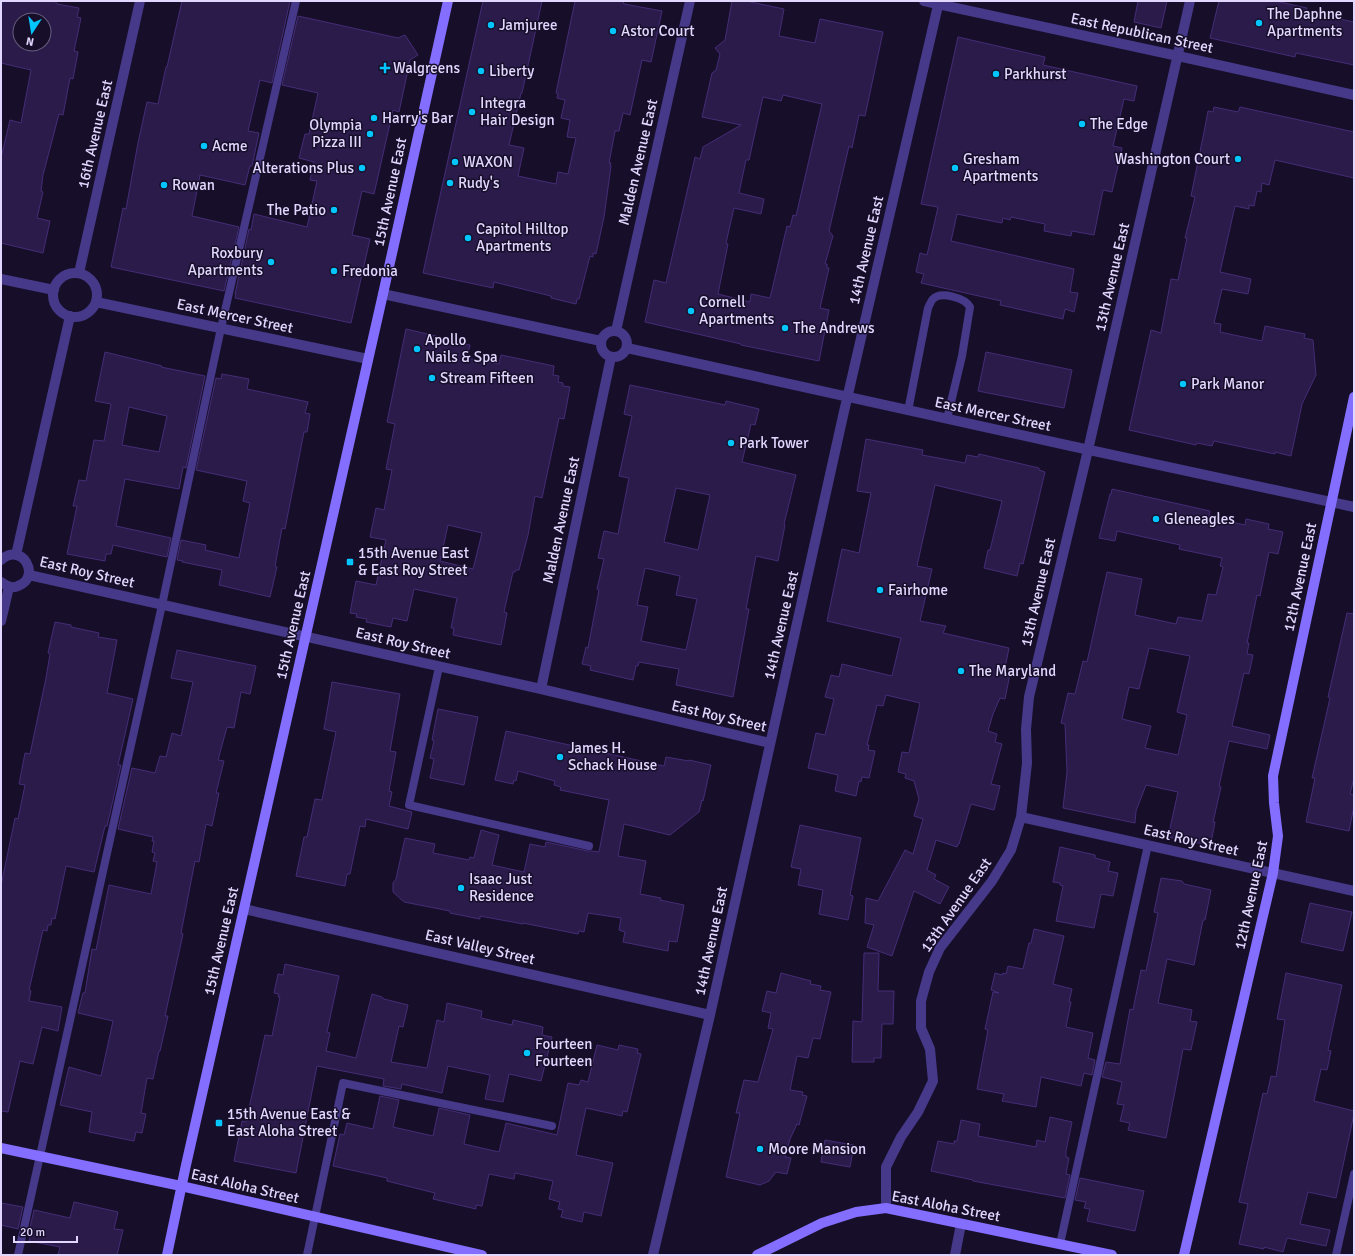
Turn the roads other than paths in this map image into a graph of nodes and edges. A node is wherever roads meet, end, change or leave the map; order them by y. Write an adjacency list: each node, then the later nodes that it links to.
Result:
1 (140, 1): 10 (street, 16th Avenue East)
2 (296, 1): 16 (lane)
3 (448, 1): 13 (street, 15th Avenue East)
4 (690, 1): 17 (street, Malden Avenue East)
5 (924, 1): 7 (street, East Republican Street)
6 (1190, 1): 8 (street, 13th Avenue East)
7 (938, 2): 8 (street, East Republican Street); 22 (street, 14th Avenue East)
8 (1178, 56): 9 (street, East Republican Street); 26 (street, 13th Avenue East)
9 (1354, 95)
10 (79, 273): 12 (street); 14 (street)
11 (1, 279): 12 (street)
12 (54, 290): 15 (street)
13 (383, 294): 18 (street); 21 (street, 15th Avenue East)
14 (96, 302): 15 (street); 16 (street, East Mercer Street)
15 (70, 316): 29 (street)
16 (222, 328): 21 (street, East Mercer Street); 33 (lane)
17 (616, 331): 18 (street); 19 (street)
18 (601, 341): 20 (street)
19 (627, 348): 20 (street); 22 (street, East Mercer Street)
20 (611, 357): 37 (street, Malden Avenue East)
21 (368, 359): 35 (street, 15th Avenue East)
22 (848, 397): 24 (street, East Mercer Street); 38 (street, 14th Avenue East)
23 (1354, 397): 27 (street, 12th Avenue East)
24 (908, 411): 25 (street, East Mercer Street); 25 (lane)
25 (947, 419): 26 (street, East Mercer Street)
26 (1088, 450): 27 (street, East Mercer Street); 39 (street, 13th Avenue East)
27 (1332, 502): 28 (street, East Mercer Street); 42 (street, 12th Avenue East)
28 (1354, 507)
29 (16, 555): 30 (street); 31 (street)
30 (1, 560)
31 (29, 575): 32 (street); 33 (street, East Roy Street)
32 (5, 584): 34 (street)
33 (162, 605): 35 (street, East Roy Street); 48 (lane)
34 (1, 621)
35 (306, 637): 36 (street, East Roy Street); 44 (street, 15th Avenue East)
36 (439, 667): 37 (street, East Roy Street); 40 (lane)
37 (541, 690): 38 (street, East Roy Street)
38 (770, 743): 45 (street, 14th Avenue East)
39 (1021, 817): 41 (street, East Roy Street); 51 (street, 13th Avenue East)
40 (589, 846)
41 (1148, 846): 42 (street, East Roy Street); 54 (lane)
42 (1273, 873): 43 (street, East Roy Street); 63 (street, 12th Avenue East)
43 (1354, 891)
44 (244, 909): 45 (street, East Valley Street); 50 (street, 15th Avenue East)
45 (710, 1015): 59 (street, 14th Avenue East)
46 (552, 1126): 52 (lane)
47 (1, 1148): 48 (street, East Aloha Street)
48 (40, 1156): 50 (street, East Aloha Street); 55 (lane)
49 (1354, 1174): 64 (lane)
50 (181, 1186): 52 (street, East Aloha Street); 56 (street, 15th Avenue East)
51 (886, 1208): 53 (street, East Aloha Street); 60 (street, East Aloha Street)
52 (315, 1217): 57 (lane); 58 (street, East Aloha Street)
53 (962, 1224): 54 (street, East Aloha Street); 61 (street)
54 (1060, 1244): 62 (street, East Aloha Street)
55 (18, 1255)
56 (167, 1255)
57 (307, 1255)
58 (482, 1255)
59 (653, 1255)
60 (757, 1255)
61 (955, 1255)
62 (1112, 1255)
63 (1184, 1255)
64 (1336, 1255)

